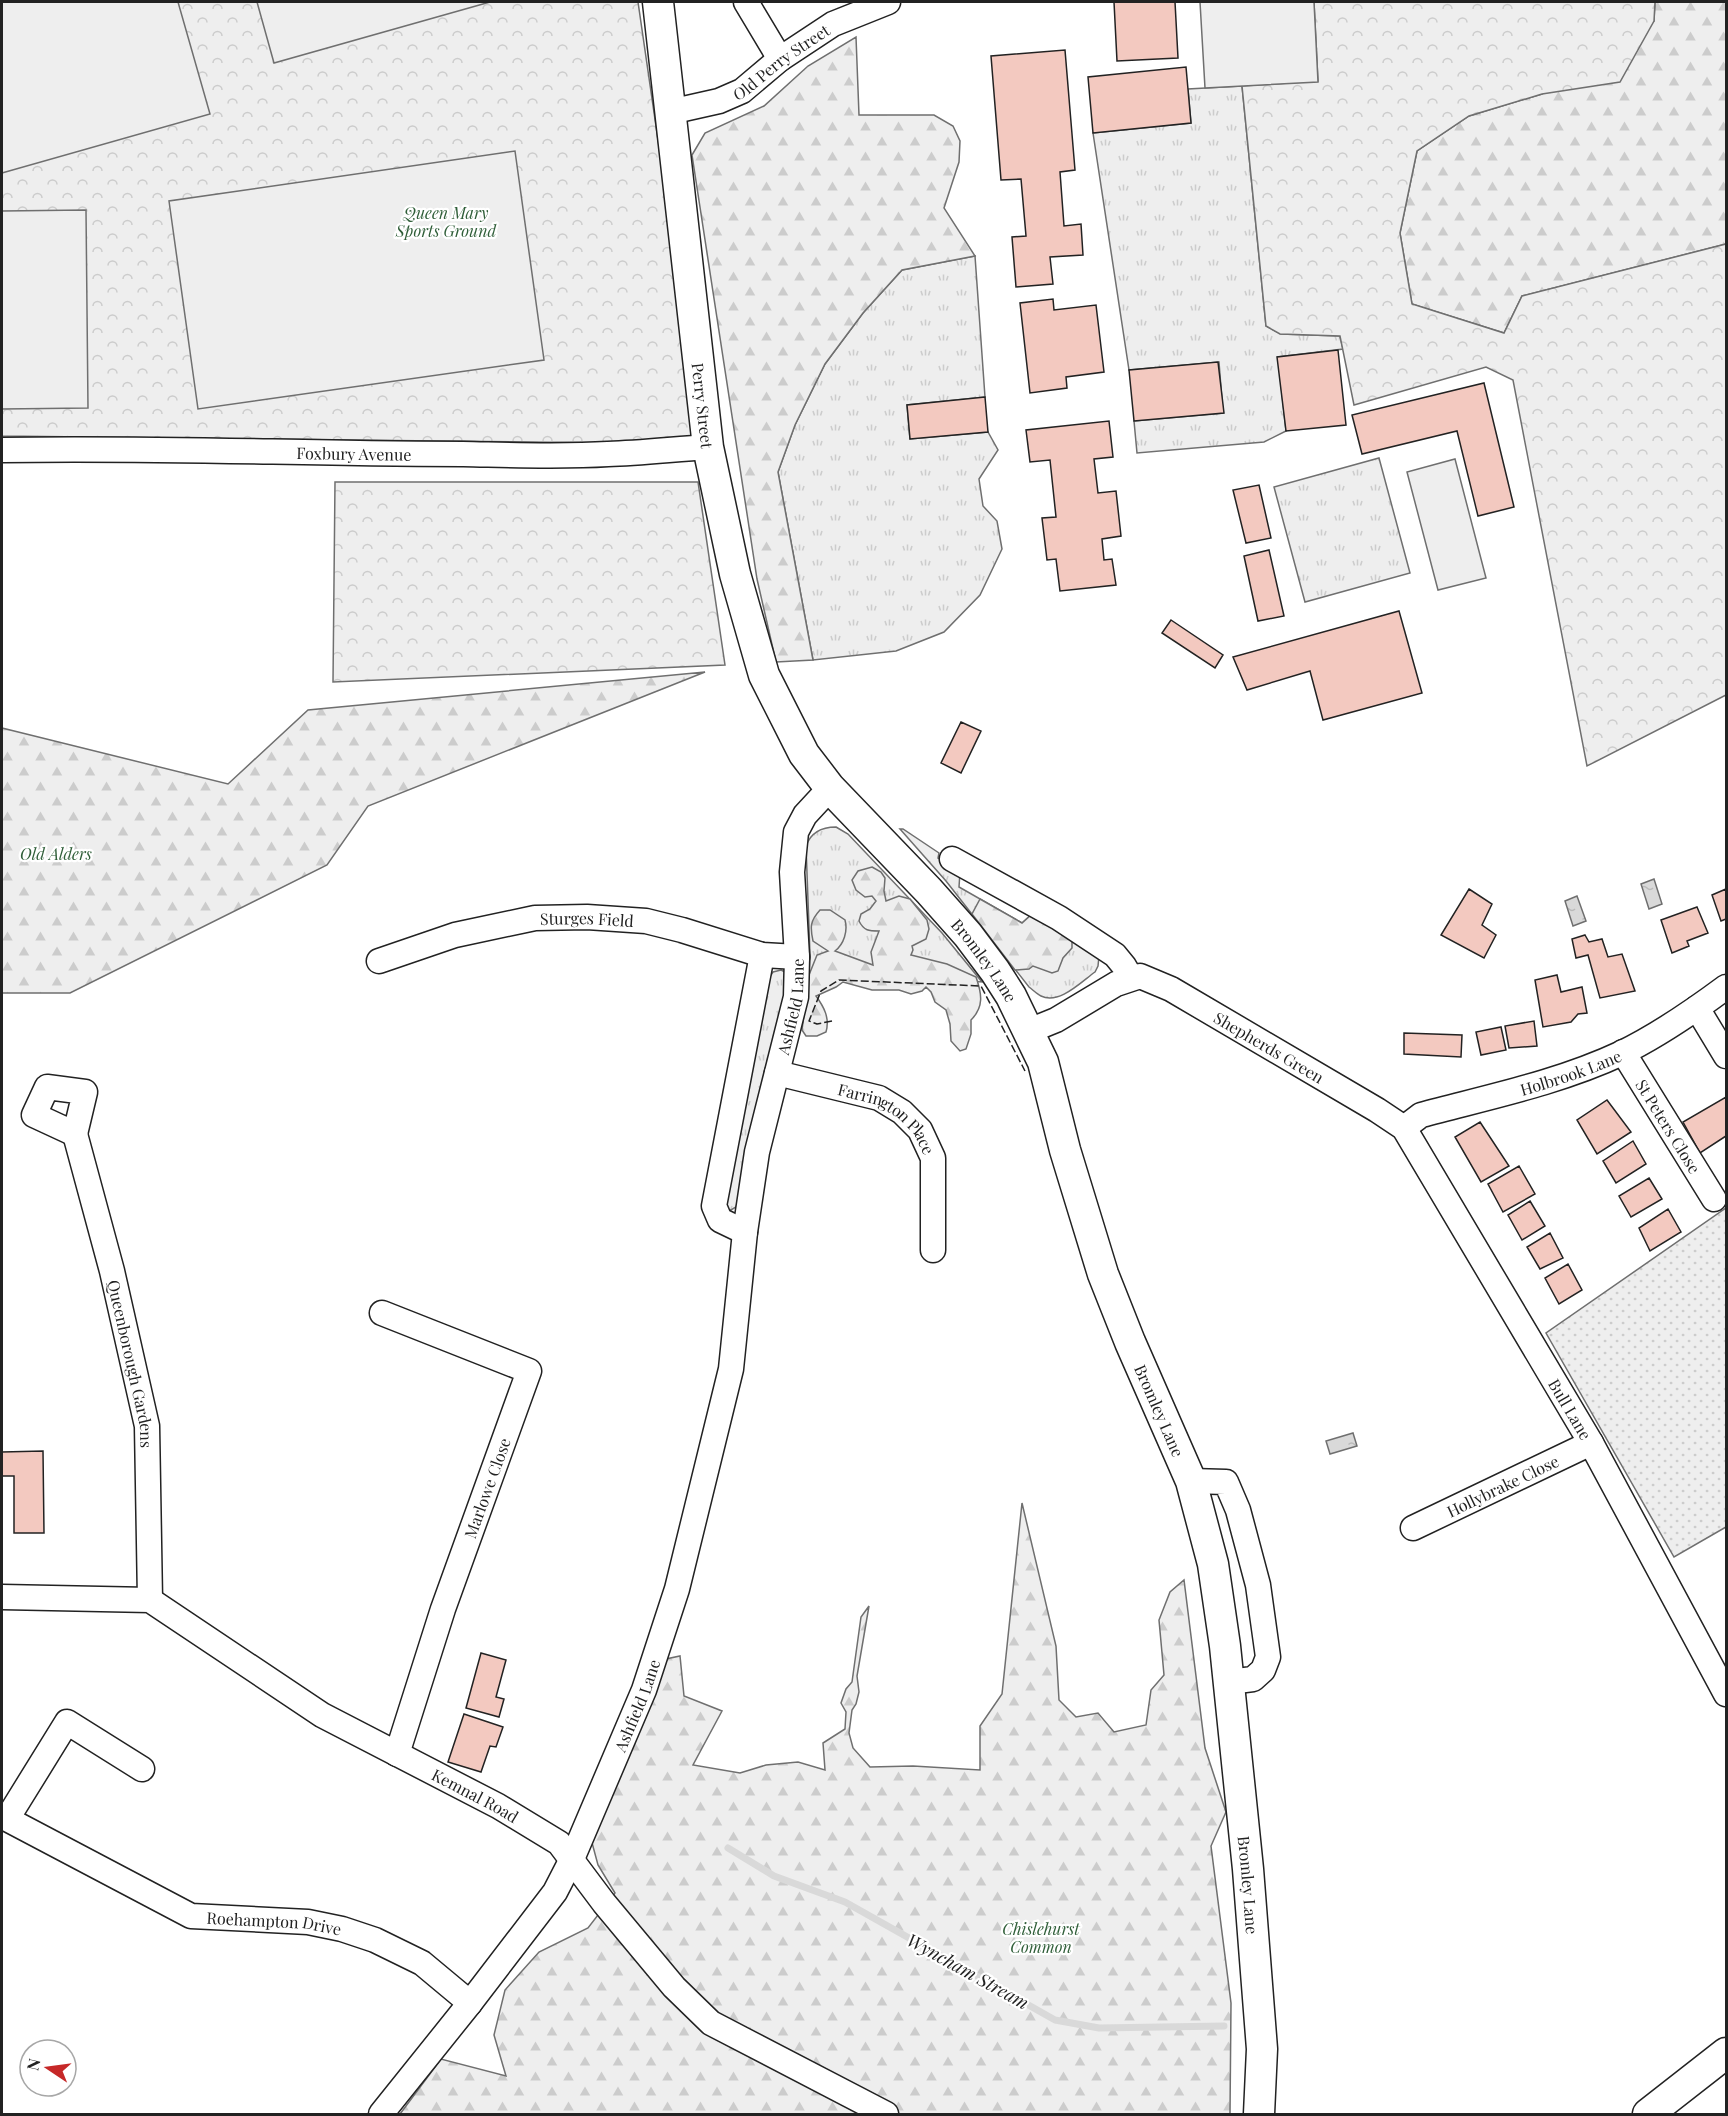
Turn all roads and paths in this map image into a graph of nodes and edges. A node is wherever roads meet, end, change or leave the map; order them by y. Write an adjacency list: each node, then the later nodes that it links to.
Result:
1 (658, 2): 5 (main road, Perry Street)
2 (746, 2): 4 (street)
3 (888, 2): 4 (street, Old Perry Street)
4 (780, 59): 5 (street, Old Perry Street)
5 (670, 112): 6 (main road, Perry Street)
6 (708, 447): 7 (street, Foxbury Avenue); 8 (main road, Perry Street)
7 (2, 450)
8 (830, 788): 11 (street, Ashfield Lane); 16 (main road, Bromley Lane)
9 (952, 859): 13 (street)
10 (762, 955): 11 (street, Sturges Field); 12 (street, Sturges Field); 23 (street, Ashfield Lane)
11 (797, 957): 19 (street, Ashfield Lane)
12 (379, 961)
13 (1131, 978): 16 (street); 20 (street, Shepherds Green)
14 (1726, 987): 15 (street, Holbrook Lane)
15 (1697, 1008): 17 (street, Holbrook Lane); 18 (street)
16 (1029, 1031): 27 (main road, Bromley Lane)
17 (1623, 1052): 20 (street, Holbrook Lane); 22 (street, St Peters Close)
18 (1726, 1056)
19 (777, 1072): 23 (street, Ashfield Lane); 24 (street, Farrington Place)
20 (1404, 1128): 26 (street, Bull Lane)
21 (75, 1134): 30 (street, Queenborough Gardens)
22 (1714, 1199)
23 (745, 1232): 35 (street, Ashfield Lane)
24 (933, 1250)
25 (382, 1313): 33 (street, Marlowe Close)
26 (1592, 1443): 28 (street, Hollybrake Close); 32 (street, Bull Lane)
27 (1191, 1481): 31 (main road, Bromley Lane); 31 (street)
28 (1413, 1528)
29 (2, 1597): 30 (street)
30 (150, 1600): 33 (street, Kemnal Road)
31 (1229, 1682): 40 (main road, Bromley Lane)
32 (1726, 1695)
33 (397, 1754): 35 (street, Kemnal Road)
34 (142, 1769): 36 (street, Roehampton Drive)
35 (572, 1859): 36 (street, Ashfield Lane); 39 (street, Kemnal Road)
36 (470, 2003): 38 (street, Ashfield Lane)
37 (1726, 2053): 41 (main road)
38 (381, 2115)
39 (886, 2115)
40 (1258, 2115)
41 (1648, 2115)

